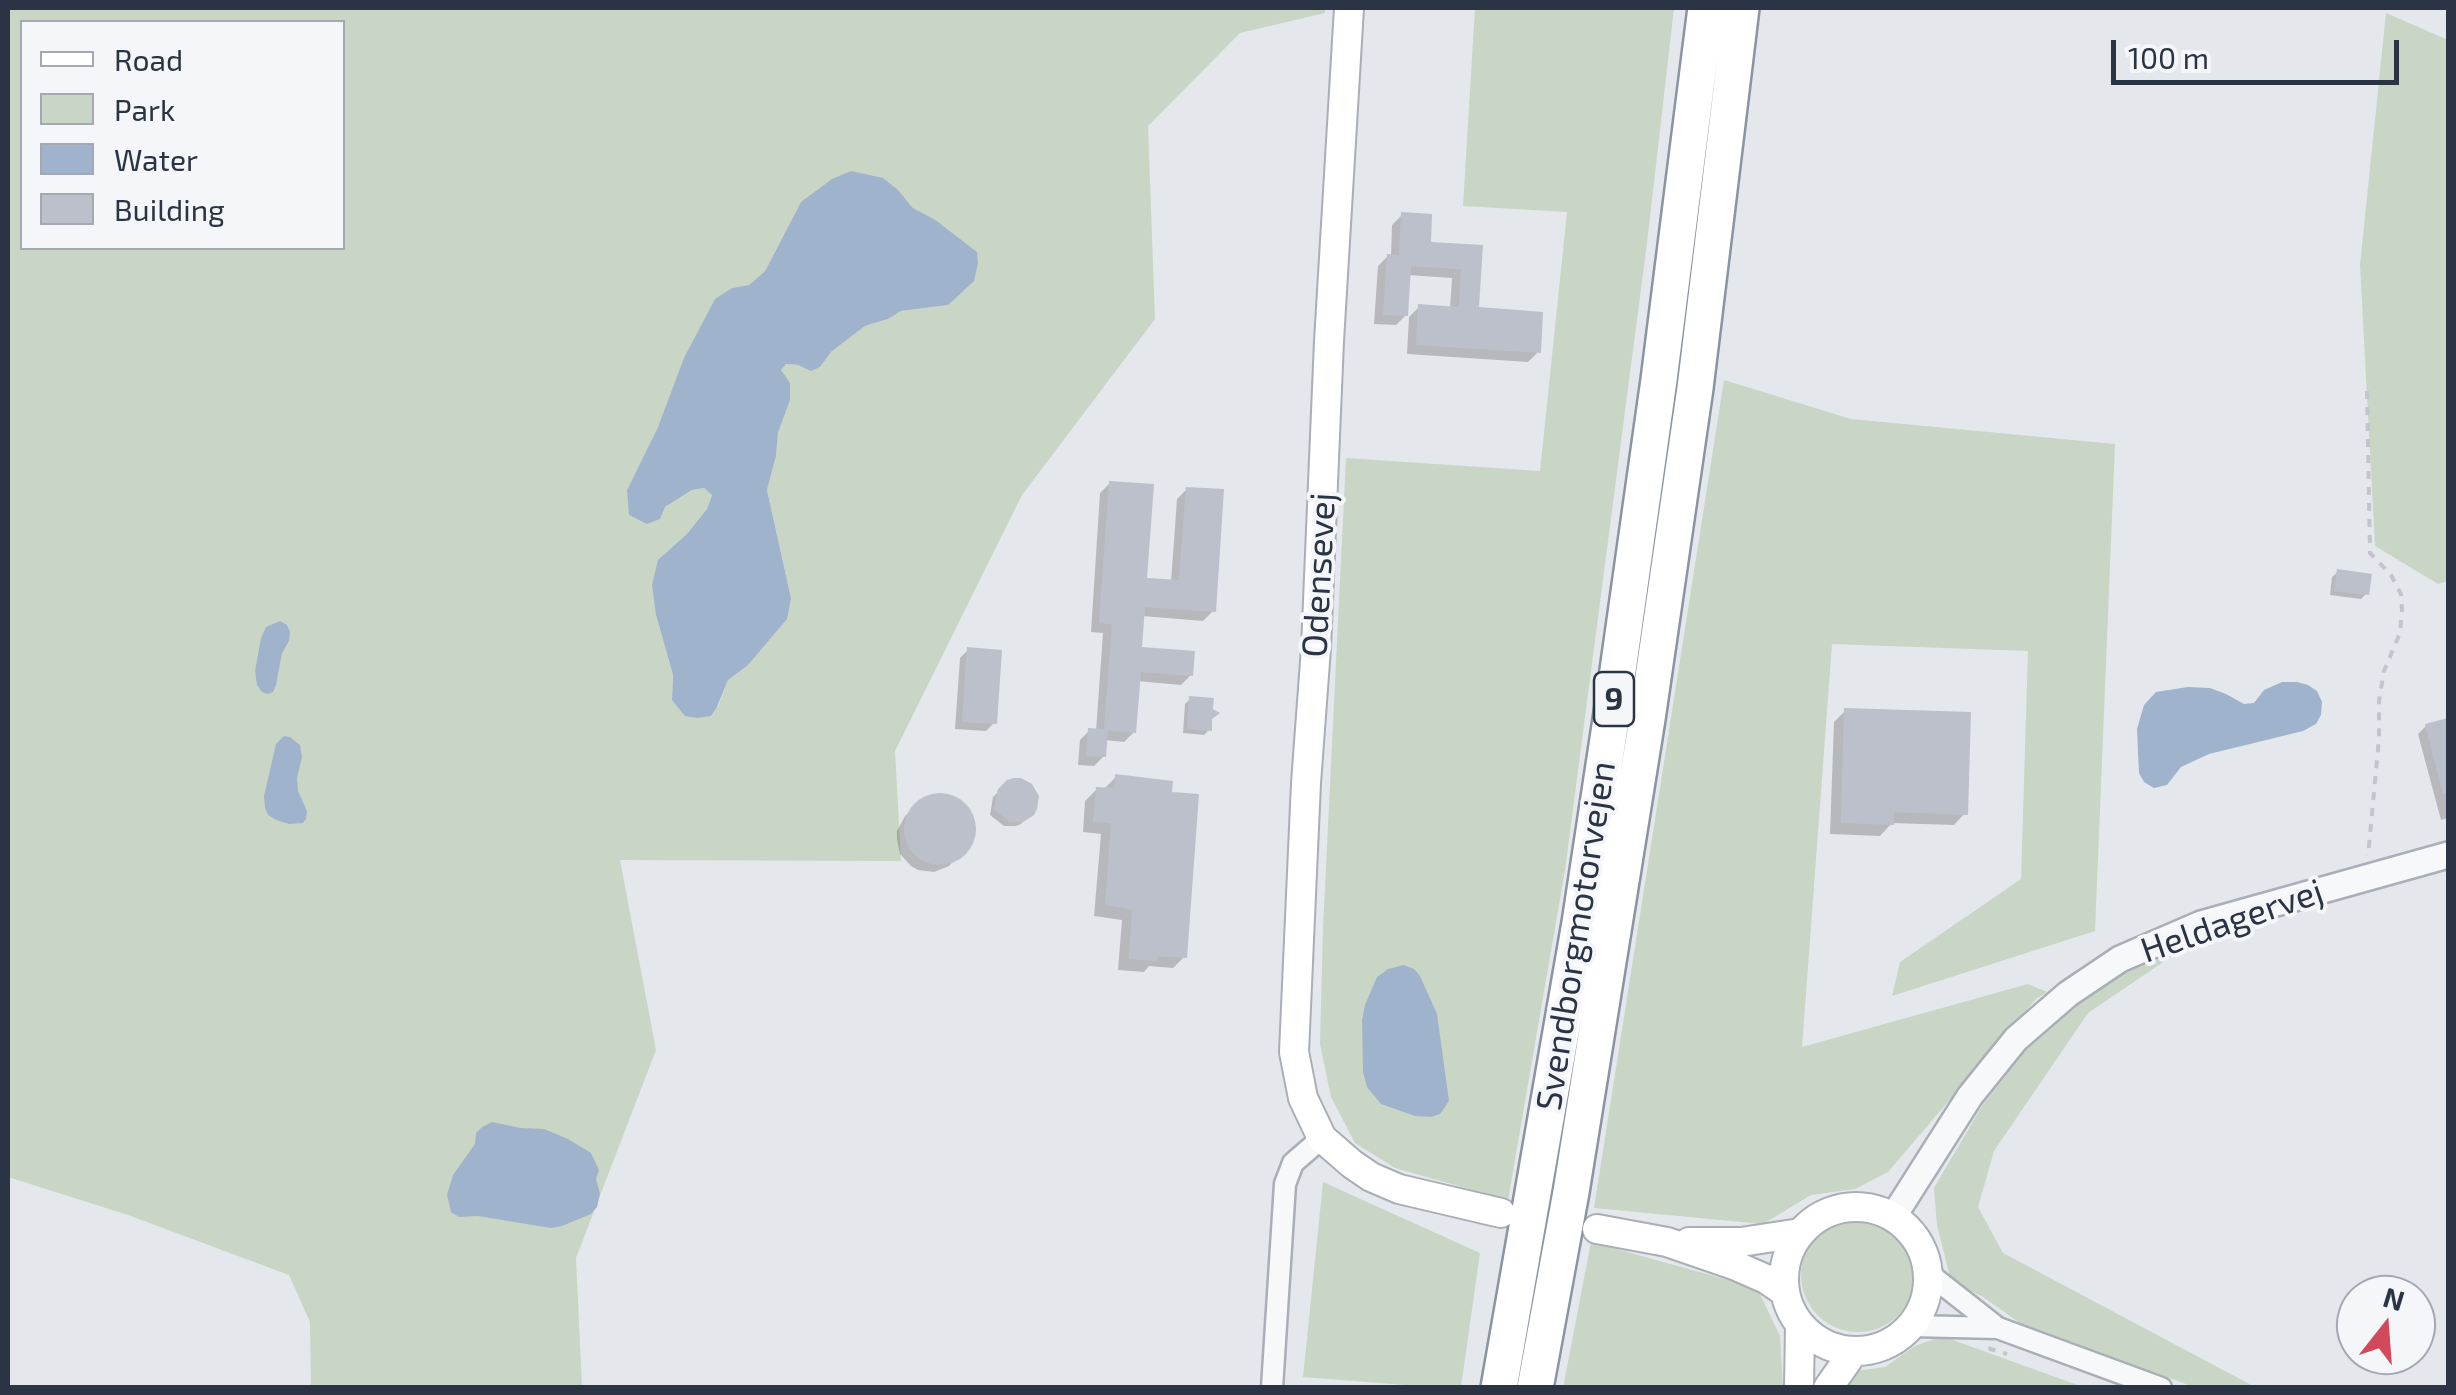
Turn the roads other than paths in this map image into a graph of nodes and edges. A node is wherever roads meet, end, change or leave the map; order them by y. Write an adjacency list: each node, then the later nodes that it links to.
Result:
1 (1349, 8): 5 (main road, Odensevej)
2 (1706, 8): 18 (highway, Svendborgmotorvejen / 9)
3 (1742, 8): 19 (highway, Svendborgmotorvejen / 9)
4 (2448, 855): 7 (street, Heldagervej)
5 (1322, 1138): 6 (main road, Odensevej); 17 (street)
6 (1500, 1213)
7 (1893, 1216): 9 (main road); 11 (main road)
8 (1597, 1229): 10 (main road)
9 (1800, 1233): 10 (main road); 12 (main road)
10 (1667, 1242): 12 (main road)
11 (1928, 1273): 14 (main road); 15 (street)
12 (1785, 1292): 13 (main road)
13 (1800, 1325): 16 (main road); 20 (main road)
14 (1911, 1326): 15 (street); 16 (main road)
15 (1998, 1328): 22 (street)
16 (1854, 1352): 21 (main road)
17 (1272, 1388)
18 (1500, 1388)
19 (1535, 1388)
20 (1799, 1388)
21 (1828, 1388)
22 (2160, 1388)

